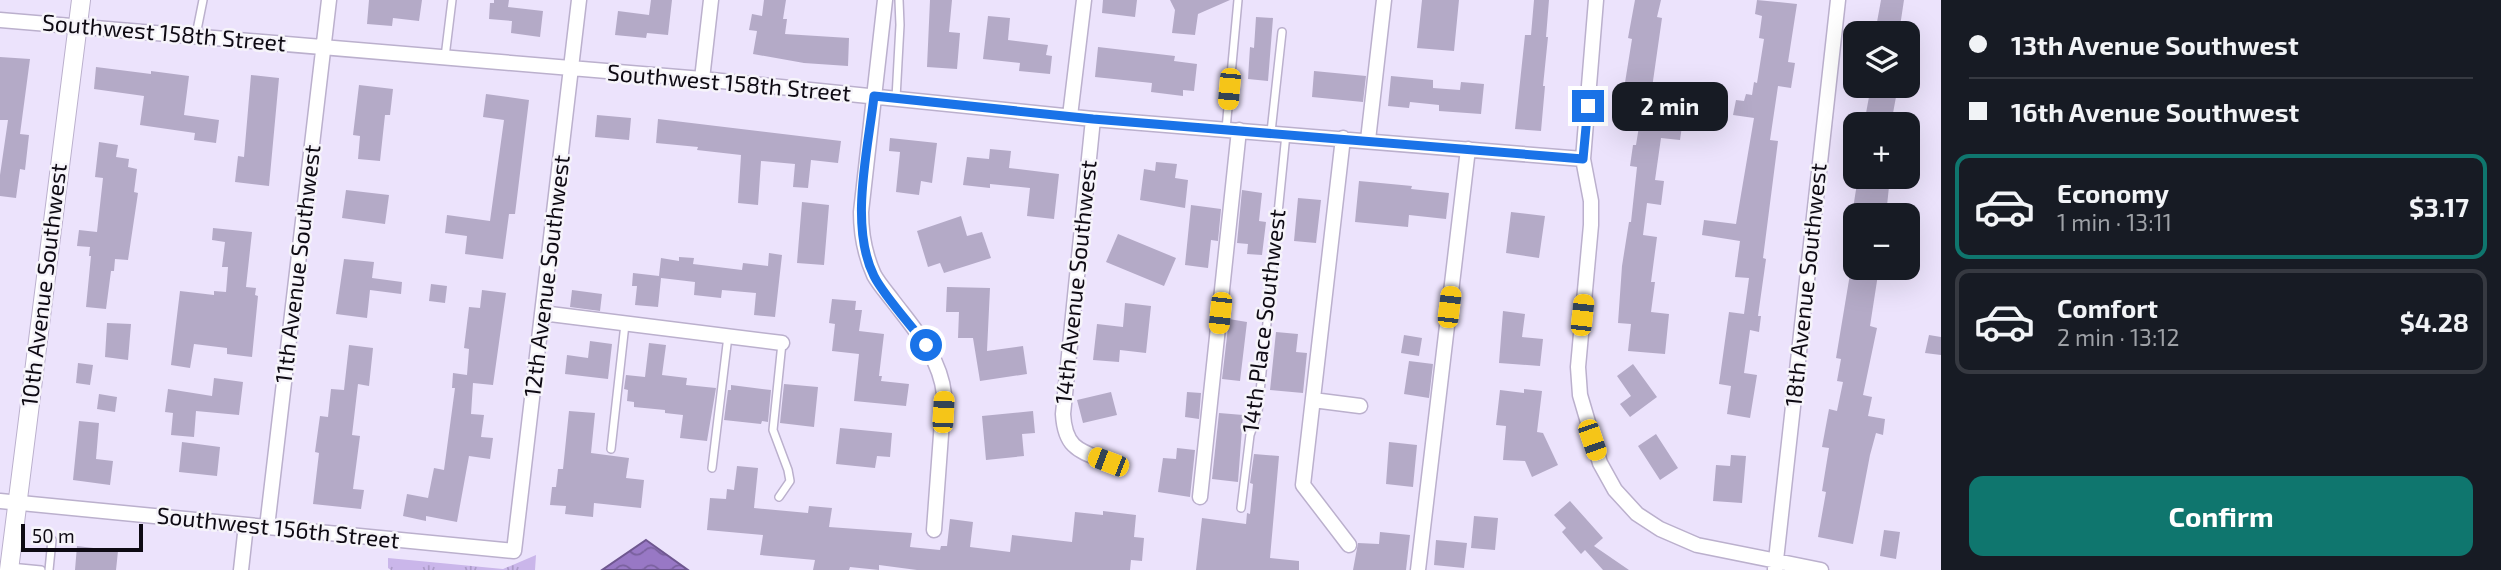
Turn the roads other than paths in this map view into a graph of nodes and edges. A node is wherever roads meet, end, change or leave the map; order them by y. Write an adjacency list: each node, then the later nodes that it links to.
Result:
1 (80, 0): 15 (street, 10th Avenue Southwest)
2 (203, 0): 17 (lane)
3 (329, 0): 18 (street, 11th Avenue Southwest)
4 (452, 0): 19 (lane)
5 (579, 0): 20 (street, 12th Avenue Southwest)
6 (711, 0): 21 (street)
7 (885, 0): 22 (street)
8 (899, 0): 23 (lane)
9 (1084, 0): 24 (street)
10 (1238, 0): 26 (lane)
11 (1384, 0): 30 (street)
12 (1596, 0): 32 (street)
13 (1838, 0): 52 (street, 18th Avenue Southwest)
14 (0, 20): 15 (street, Southwest 158th Street)
15 (78, 25): 17 (street, Southwest 158th Street); 44 (street, 10th Avenue Southwest)
16 (1282, 32): 27 (lane)
17 (195, 35): 18 (street, Southwest 158th Street)
18 (324, 47): 19 (street, Southwest 158th Street); 47 (street, 11th Avenue Southwest)
19 (445, 57): 20 (street, Southwest 158th Street)
20 (571, 68): 21 (street, Southwest 158th Street); 33 (street, 12th Avenue Southwest)
21 (702, 79): 22 (street, Southwest 158th Street)
22 (874, 96): 23 (street, Southwest 158th Street); 48 (street)
23 (896, 98): 24 (street, Southwest 158th Street)
24 (1070, 116): 25 (street, Southwest 158th Street)
25 (1093, 119): 26 (street, Southwest 158th Street); 40 (street, 14th Avenue Southwest)
26 (1232, 130): 27 (street, Southwest 158th Street); 43 (street, 14th Place Southwest)
27 (1271, 132): 28 (street, Southwest 158th Street)
28 (1286, 134): 29 (street, Southwest 158th Street); 45 (lane, 14th Place Southwest)
29 (1343, 138): 30 (street, Southwest 158th Street); 37 (street)
30 (1368, 140): 31 (street, Southwest 158th Street)
31 (1468, 149): 32 (street, Southwest 158th Street); 57 (street)
32 (1583, 159): 52 (street)
33 (542, 313): 34 (street); 51 (street, 12th Avenue Southwest)
34 (625, 323): 35 (street); 39 (lane)
35 (728, 336): 36 (street); 41 (lane)
36 (782, 343): 42 (lane)
37 (1313, 400): 38 (street); 50 (street)
38 (1360, 406)
39 (611, 449)
40 (1108, 462)
41 (712, 468)
42 (779, 497)
43 (1200, 497)
44 (8, 502): 46 (street, Southwest 156th Street); 53 (street, 10th Avenue Southwest)
45 (1241, 508)
46 (246, 525): 47 (street, Southwest 156th Street); 56 (street)
47 (267, 527): 51 (street, Southwest 156th Street)
48 (934, 530)
49 (52, 540): 55 (lane)
50 (1349, 545)
51 (514, 551)
52 (1775, 566): 58 (street)
53 (9, 568): 54 (lane)
54 (41, 570)
55 (48, 570)
56 (241, 570)
57 (1418, 570)
58 (1821, 570)

